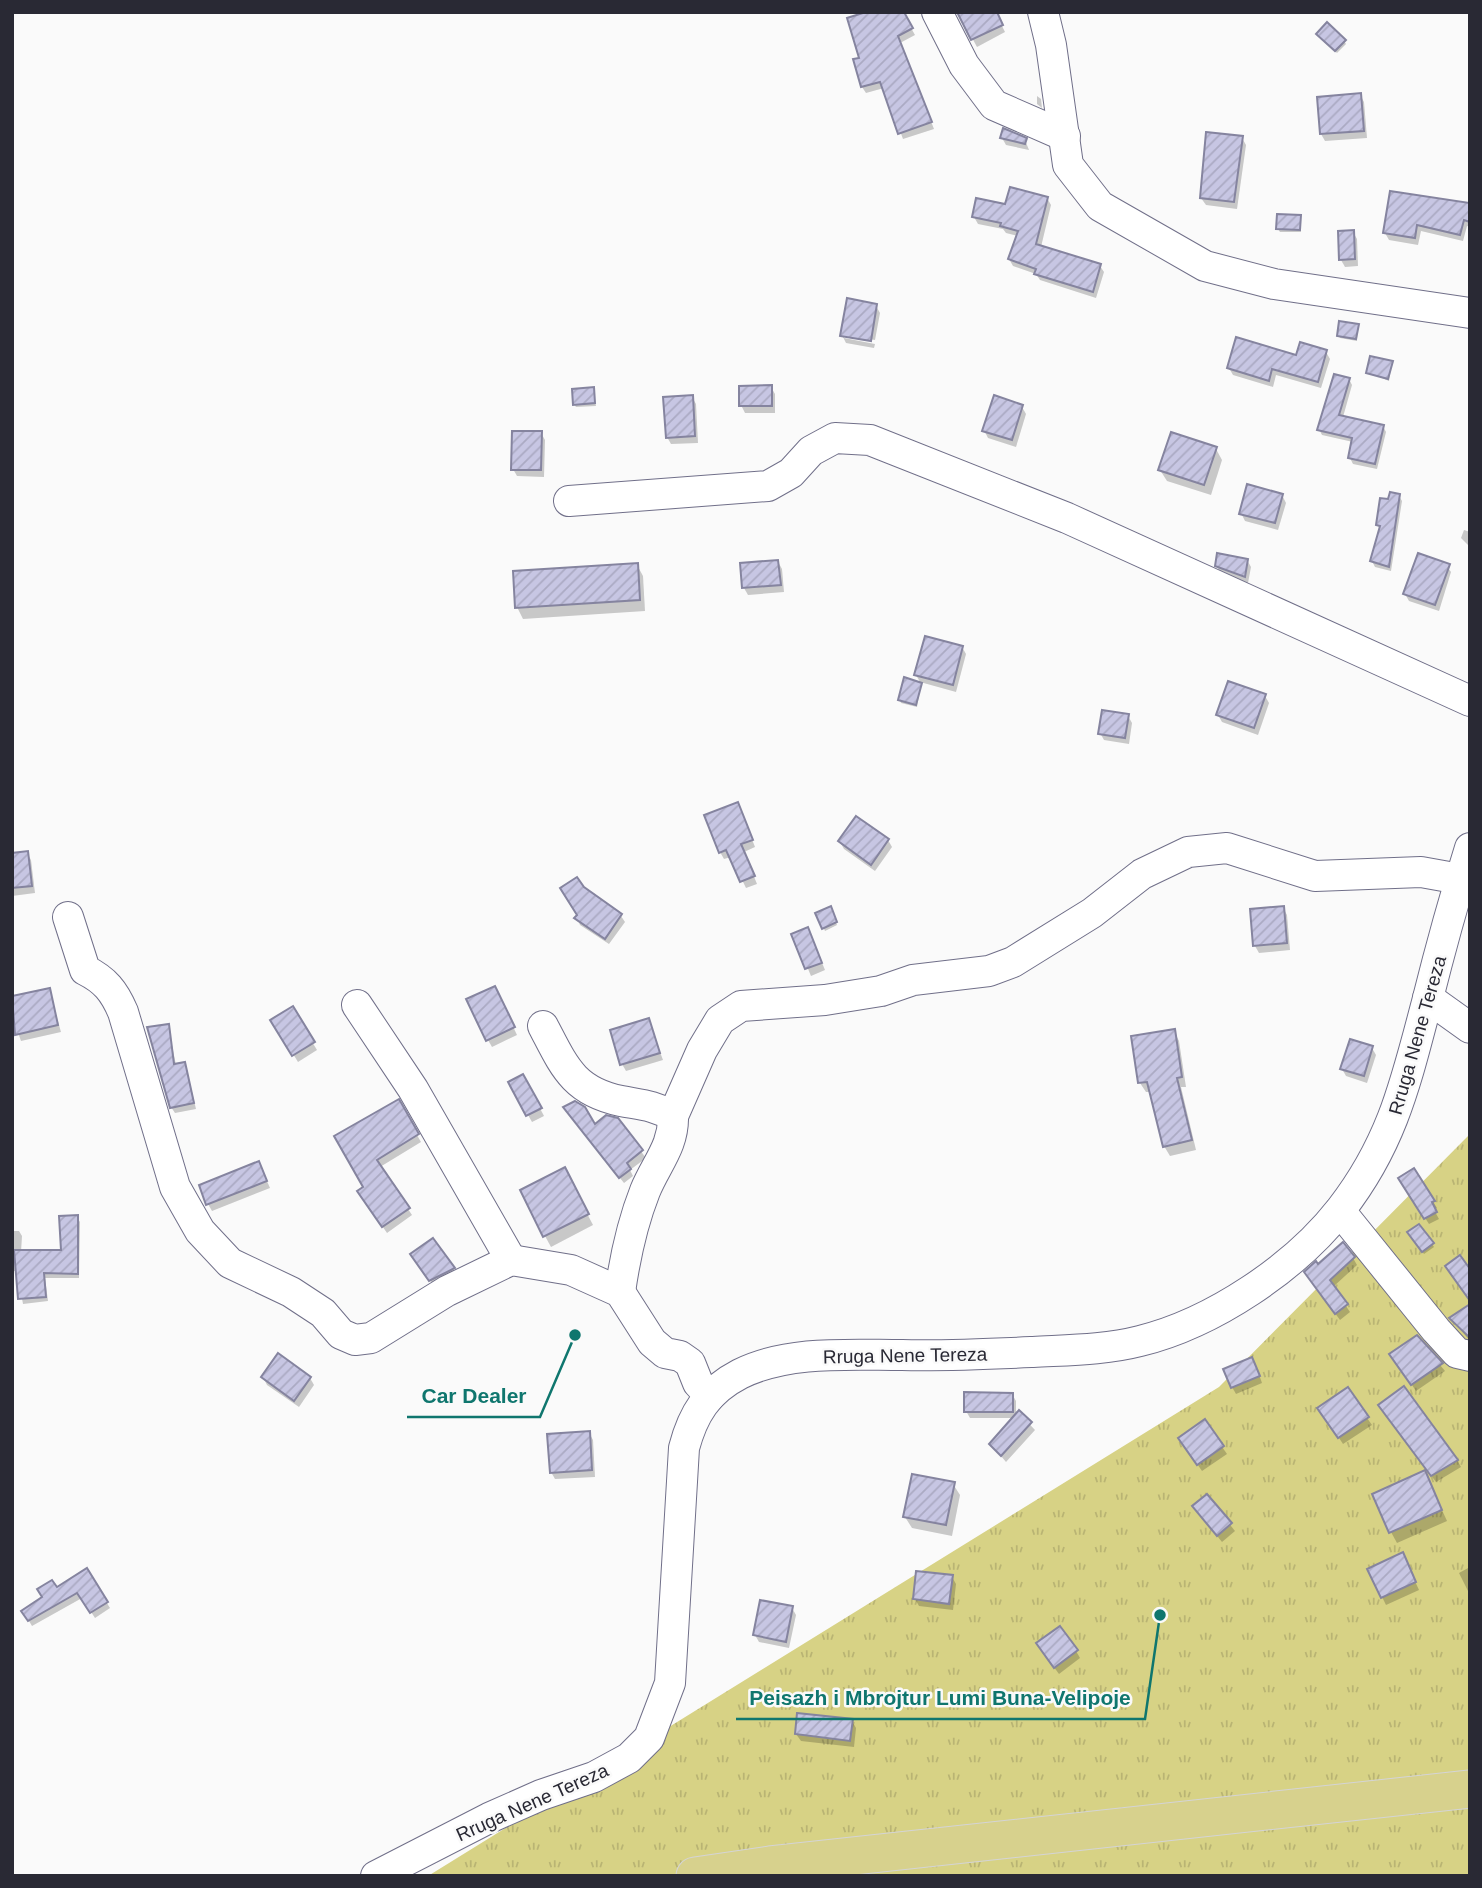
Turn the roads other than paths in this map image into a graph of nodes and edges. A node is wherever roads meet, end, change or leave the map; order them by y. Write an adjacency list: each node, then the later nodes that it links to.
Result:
1 (937, 12): 3 (street)
2 (1042, 12): 3 (street)
3 (1065, 136): 4 (street)
4 (1470, 313)
5 (569, 501): 6 (street)
6 (1470, 701)
7 (1470, 848): 8 (street, Rruga Nene Tereza)
8 (1461, 879): 10 (street, Rruga Nene Tereza); 14 (street)
9 (68, 917): 16 (street)
10 (1428, 998): 13 (street); 15 (street, Rruga Nene Tereza)
11 (357, 1005): 16 (street)
12 (543, 1026): 14 (street)
13 (1470, 1028)
14 (673, 1116): 17 (street)
15 (1340, 1211): 18 (street); 19 (street, Rruga Nene Tereza)
16 (511, 1260): 17 (street)
17 (620, 1292): 19 (street)
18 (1470, 1356)
19 (710, 1396): 21 (street, Rruga Nene Tereza)
20 (1470, 1789): 22 (main road)
21 (376, 1876)
22 (695, 1876)

